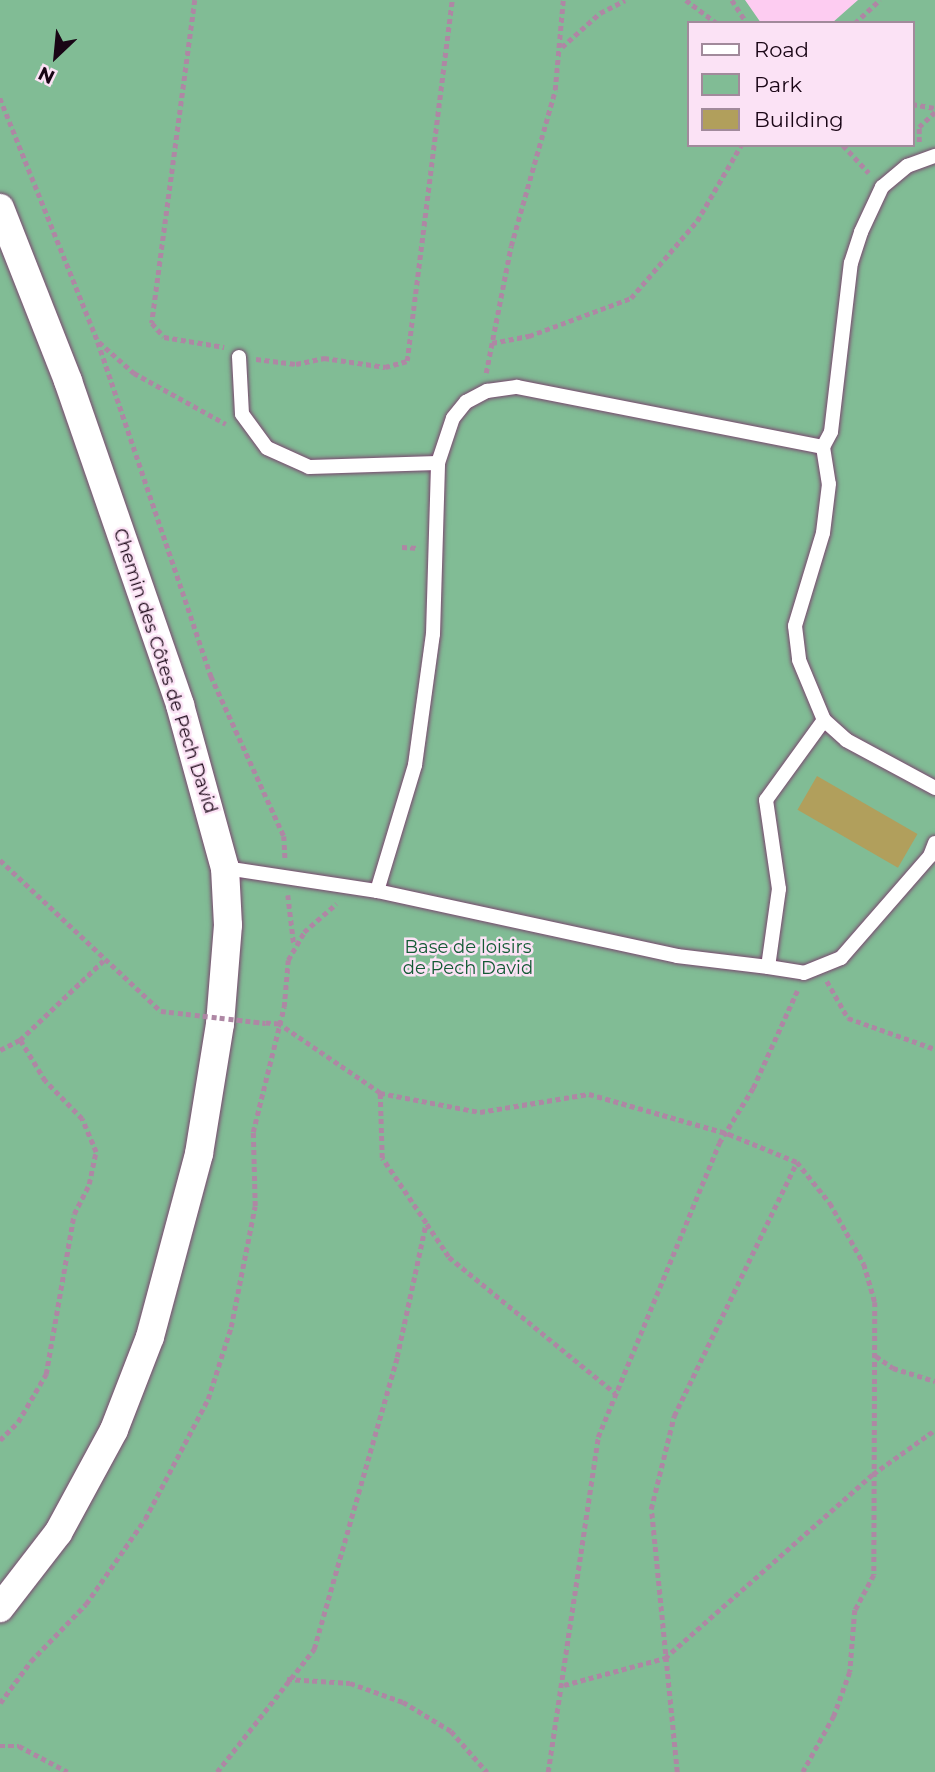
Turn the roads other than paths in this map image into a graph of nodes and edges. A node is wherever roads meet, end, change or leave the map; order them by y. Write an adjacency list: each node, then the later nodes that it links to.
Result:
1 (935, 156): 4 (lane)
2 (0, 208): 9 (street, Chemin des Côtes de Pech David)
3 (239, 357): 5 (lane)
4 (823, 447): 5 (lane); 6 (lane)
5 (438, 463): 10 (lane)
6 (824, 720): 7 (lane); 11 (lane)
7 (935, 788)
8 (935, 843): 11 (lane)
9 (225, 868): 10 (lane); 12 (street, Chemin des Côtes de Pech David)
10 (377, 891): 11 (lane)
11 (768, 967)
12 (0, 1608)

